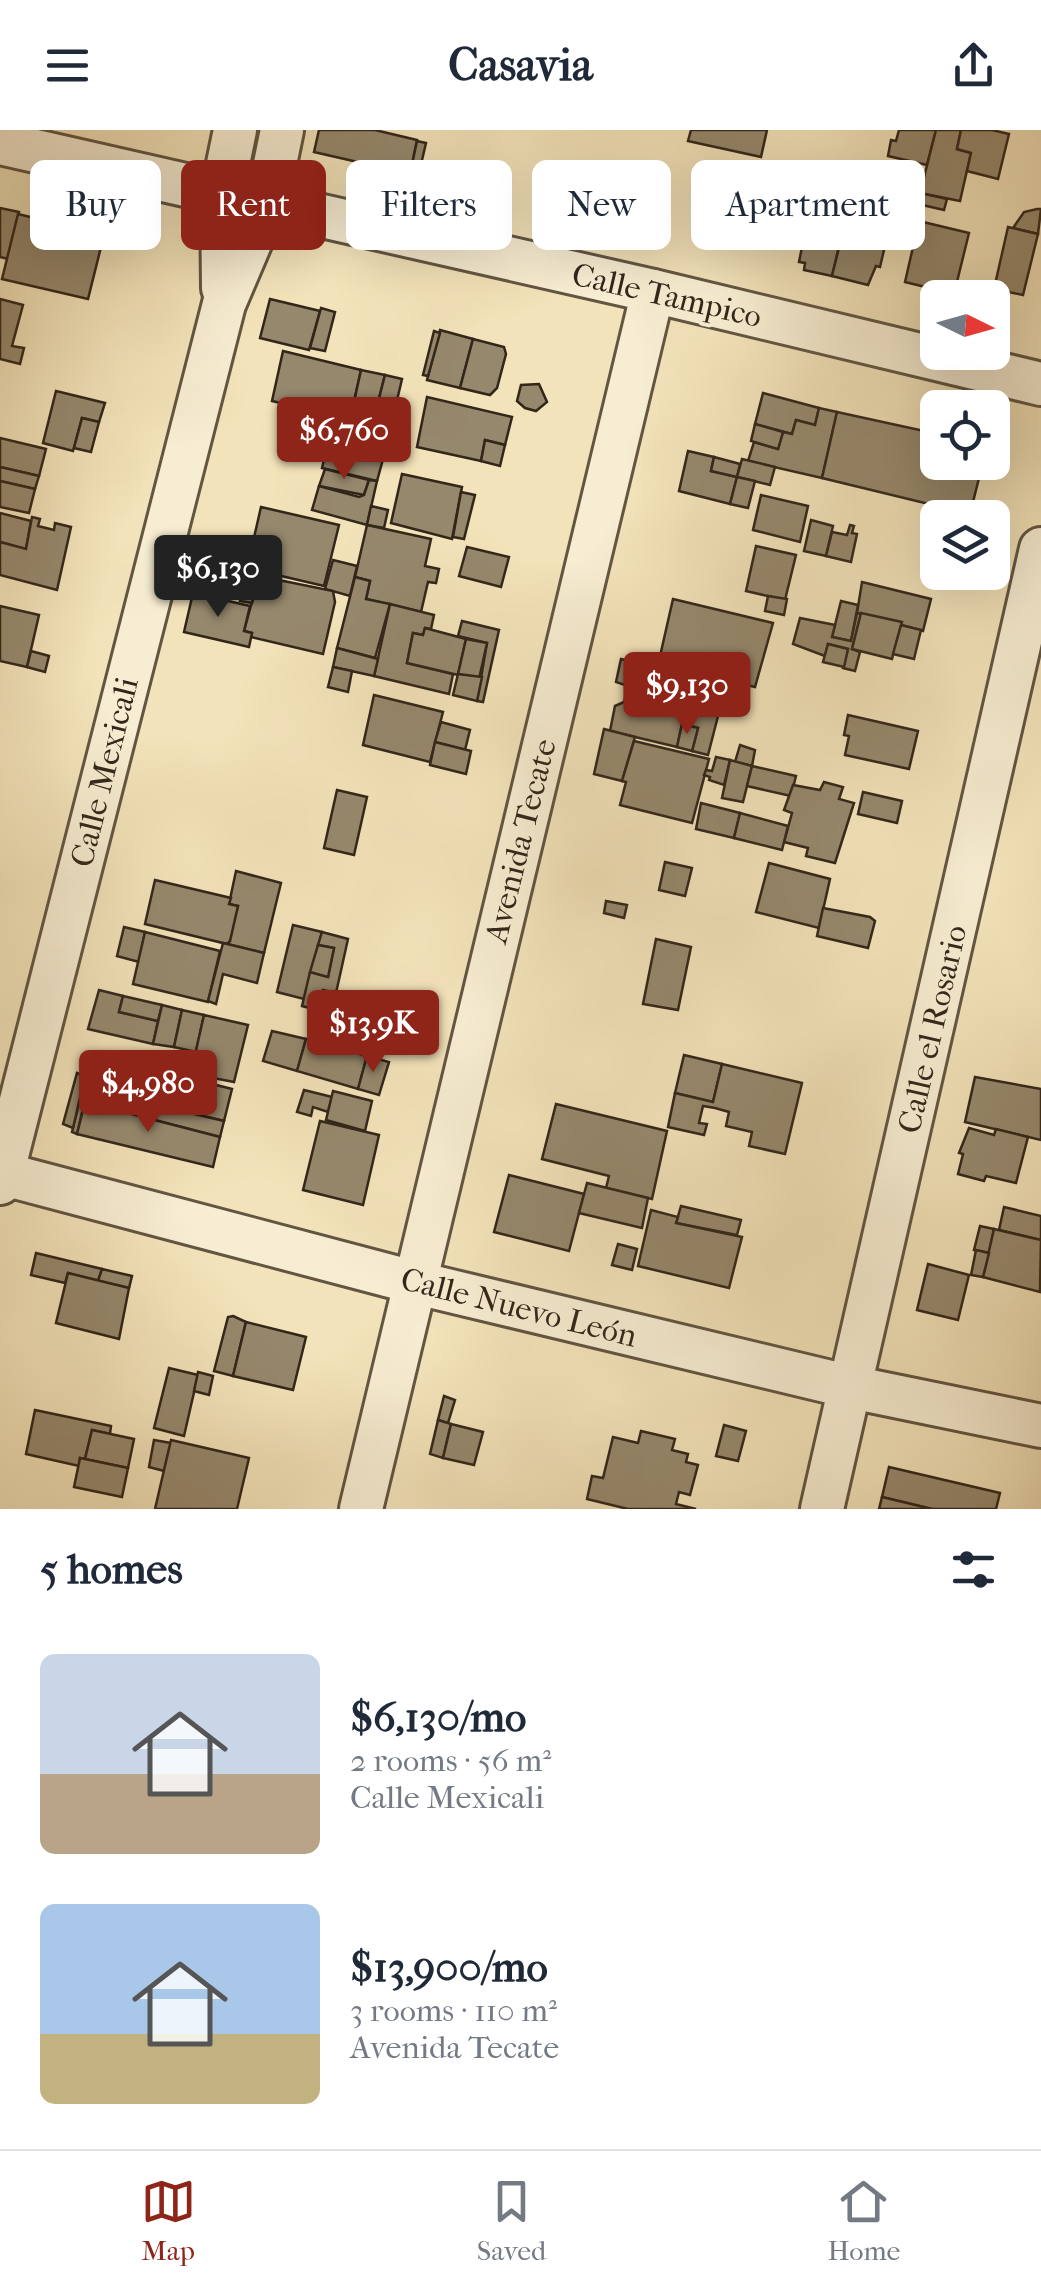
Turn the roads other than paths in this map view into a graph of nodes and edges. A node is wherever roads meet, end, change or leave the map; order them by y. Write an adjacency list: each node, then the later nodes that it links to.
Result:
1 (234, 130): 4 (street, Calle Mexicali)
2 (282, 130): 5 (street, Calle Mexicali)
3 (0, 142): 6 (street, Calle Tampico)
4 (228, 160)
5 (276, 160)
6 (181, 183)
7 (326, 217): 10 (street, Calle Tampico)
8 (223, 250): 11 (street, Calle Mexicali)
9 (247, 250): 11 (street, Calle Mexicali)
10 (653, 291): 12 (street, Calle Tampico); 15 (street, Avenida Tecate)
11 (224, 304): 14 (street, Calle Mexicali)
12 (1041, 384)
13 (1041, 549): 16 (street, Calle el Rosario)
14 (1, 1177): 15 (street, Calle Nuevo León)
15 (413, 1282): 16 (street, Calle Nuevo León); 18 (street, Avenida Tecate)
16 (851, 1387): 17 (street, Calle Nuevo León); 19 (street, Calle el Rosario)
17 (1041, 1426)
18 (361, 1509)
19 (822, 1509)

